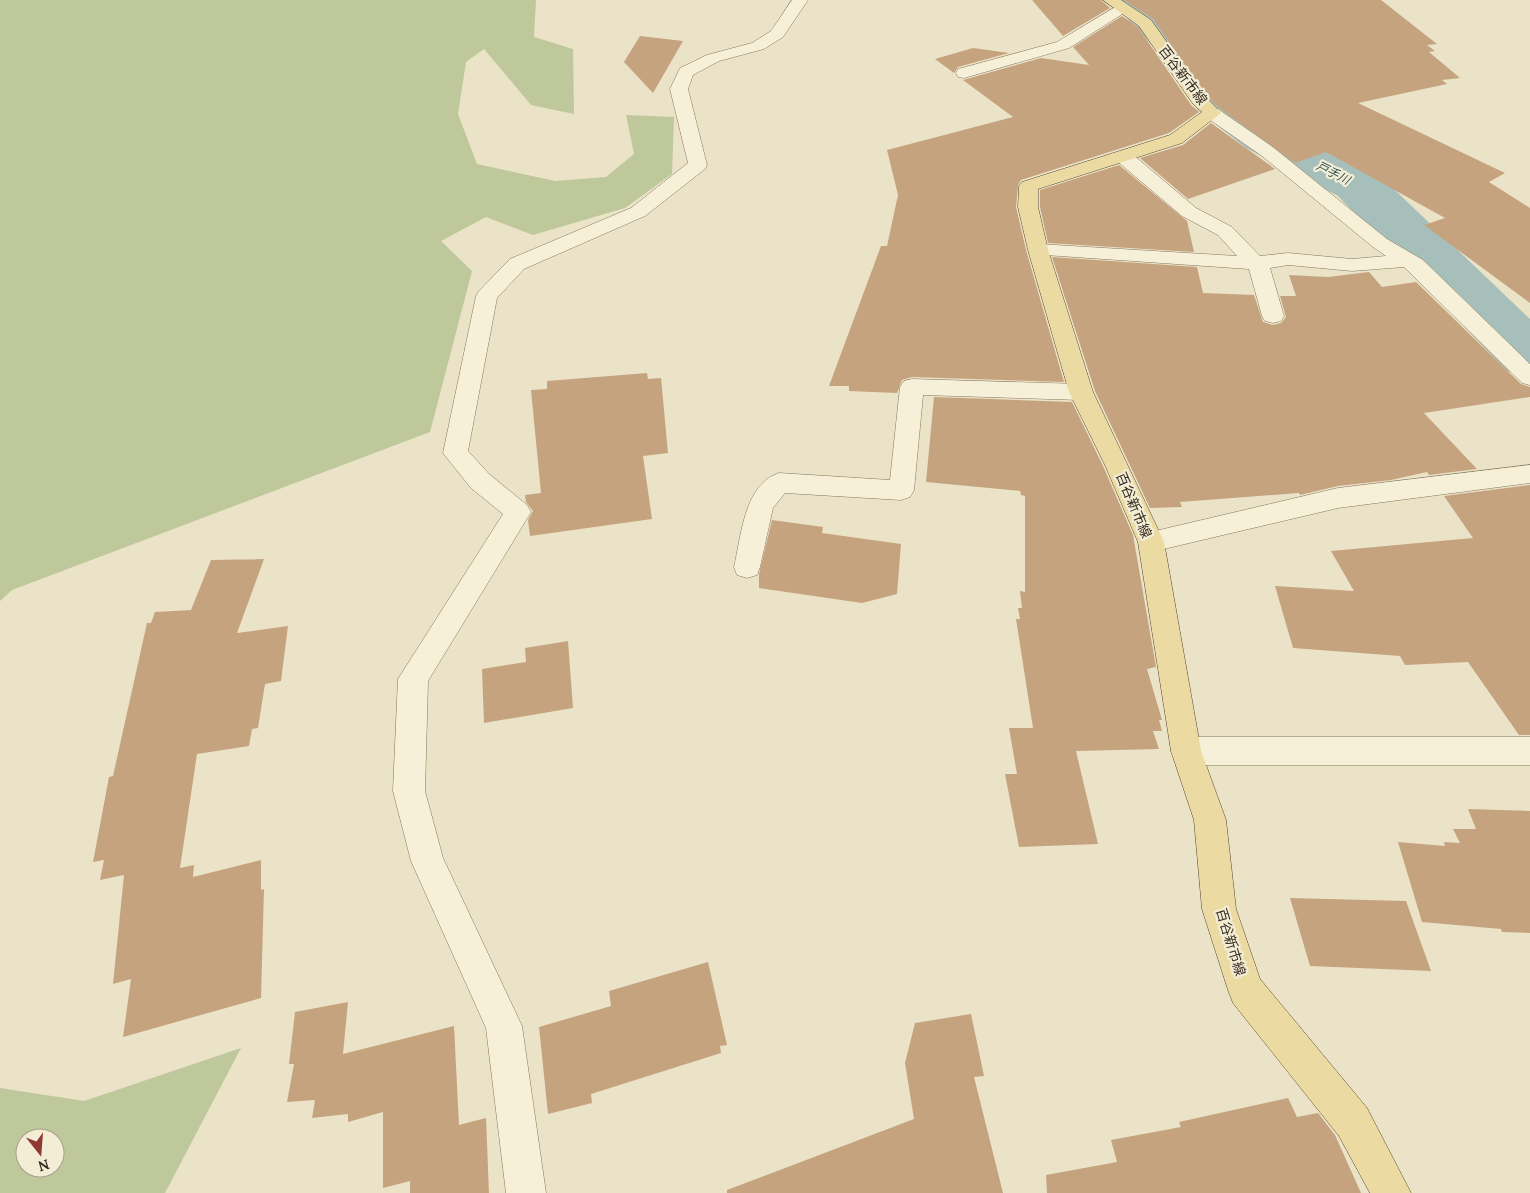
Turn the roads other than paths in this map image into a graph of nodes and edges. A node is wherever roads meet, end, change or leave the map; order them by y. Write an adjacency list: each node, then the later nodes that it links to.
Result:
1 (800, 0): 17 (street)
2 (1116, 4): 3 (street); 4 (main road, 百谷新市線)
3 (964, 73)
4 (1212, 113): 5 (main road, 百谷新市線); 7 (street)
5 (1124, 157): 6 (main road, 百谷新市線); 8 (street)
6 (1038, 250): 8 (street); 11 (main road, 百谷新市線)
7 (1407, 260): 8 (street); 10 (street)
8 (1255, 263): 9 (street)
9 (1273, 316)
10 (1530, 377)
11 (1081, 392): 13 (main road, 百谷新市線); 14 (street)
12 (1530, 474): 13 (street)
13 (1151, 542): 15 (main road, 百谷新市線)
14 (747, 567)
15 (1186, 751): 16 (street); 18 (main road, 百谷新市線)
16 (1530, 751)
17 (526, 1193)
18 (1391, 1193)

